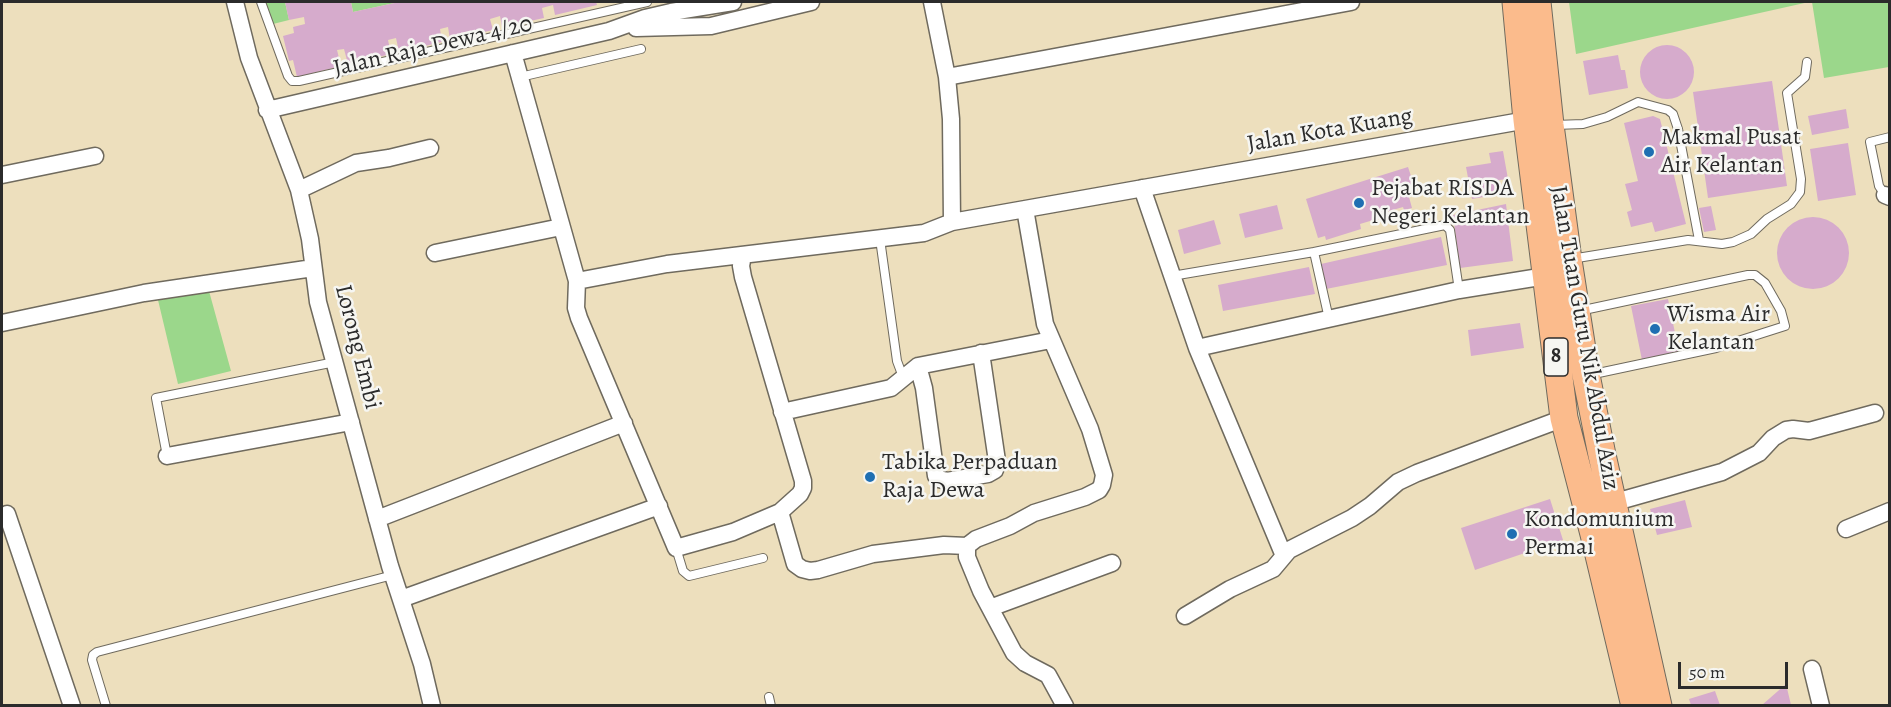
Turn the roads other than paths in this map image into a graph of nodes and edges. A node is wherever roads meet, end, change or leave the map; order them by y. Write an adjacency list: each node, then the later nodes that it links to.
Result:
1 (235, 2): 18 (street, Lorong Embi)
2 (261, 2): 3 (lane)
3 (647, 2)
4 (728, 2): 10 (lane); 11 (lane); 12 (street, Jalan Raja Dewa 4/20)
5 (812, 2): 10 (street, Jalan Raja Dewa 4/20)
6 (932, 2): 17 (street)
7 (1351, 2): 17 (street)
8 (1516, 2): 19 (main road, Jalan Tuan Guru Nik Abdul Aziz / 8)
9 (1537, 2): 19 (main road, Jalan Tuan Guru Nik Abdul Aziz / 8)
10 (741, 18): 11 (street, Jalan Raja Dewa 4/20)
11 (724, 22): 12 (street, Jalan Raja Dewa 4/20)
12 (609, 31): 14 (street, Jalan Raja Dewa 4/20)
13 (641, 49): 16 (lane)
14 (513, 53): 16 (street); 18 (street, Jalan Raja Dewa 4/20)
15 (1807, 62): 31 (lane)
16 (520, 77): 29 (street)
17 (946, 77): 28 (street)
18 (267, 110): 25 (street, Lorong Embi)
19 (1539, 122): 24 (street, Jalan Kota Kuang); 31 (lane); 35 (main road, Jalan Tuan Guru Nik Abdul Aziz / 8); 38 (main road, Jalan Tuan Guru Nik Abdul Aziz / 8)
20 (1890, 137): 26 (lane)
21 (430, 148): 25 (street)
22 (96, 156): 23 (street)
23 (2, 175)
24 (1142, 188): 27 (street, Jalan Kota Kuang); 37 (street)
25 (299, 190): 36 (street, Lorong Embi)
26 (1887, 196)
27 (1025, 209): 28 (street, Jalan Kota Kuang); 44 (street)
28 (952, 222): 30 (street, Jalan Kota Kuang)
29 (561, 227): 33 (street); 39 (street)
30 (880, 239): 34 (street, Jalan Kota Kuang); 50 (lane)
31 (1700, 240): 35 (lane)
32 (1314, 252): 37 (lane); 40 (lane); 42 (lane)
33 (435, 253)
34 (743, 255): 39 (street, Jalan Kota Kuang); 51 (street)
35 (1568, 260): 41 (main road, Jalan Tuan Guru Nik Abdul Aziz / 8)
36 (312, 268): 43 (street); 47 (street, Lorong Embi)
37 (1172, 276): 45 (street)
38 (1546, 276): 40 (street); 53 (main road, Jalan Tuan Guru Nik Abdul Aziz / 8)
39 (577, 281): 55 (street)
40 (1459, 290): 42 (street)
41 (1576, 312): 49 (main road, Jalan Tuan Guru Nik Abdul Aziz / 8); 49 (lane)
42 (1329, 319): 45 (street)
43 (2, 323)
44 (1050, 340): 46 (street); 64 (street)
45 (1197, 348): 66 (street)
46 (981, 353): 48 (street); 48 (street)
47 (335, 362): 54 (street, Lorong Embi); 56 (lane)
48 (918, 366): 50 (street)
49 (1586, 375): 53 (main road); 57 (main road, Jalan Tuan Guru Nik Abdul Aziz / 8)
50 (903, 377): 51 (street)
51 (782, 412): 60 (street)
52 (1875, 413): 57 (street)
53 (1564, 418): 66 (street); 78 (main road, Jalan Tuan Guru Nik Abdul Aziz / 8)
54 (351, 422): 56 (street); 62 (street, Lorong Embi)
55 (624, 423): 58 (street); 62 (street)
56 (168, 456)
57 (1612, 503): 79 (main road, Jalan Tuan Guru Nik Abdul Aziz / 8)
58 (659, 507): 65 (street); 70 (street)
59 (1890, 511): 63 (street)
60 (780, 513): 64 (street); 65 (street)
61 (7, 514): 74 (street)
62 (377, 519): 69 (street, Lorong Embi)
63 (1845, 529)
64 (967, 546): 71 (street)
65 (676, 548): 67 (lane)
66 (1284, 556): 72 (street)
67 (763, 558)
68 (1112, 563): 71 (street)
69 (393, 575): 70 (street, Lorong Embi); 75 (lane)
70 (401, 599): 76 (street, Lorong Embi)
71 (990, 608): 77 (street)
72 (1185, 616)
73 (1812, 669): 80 (street)
74 (72, 705)
75 (106, 705)
76 (432, 705)
77 (1065, 705)
78 (1635, 705)
79 (1658, 705)
80 (1821, 705)

